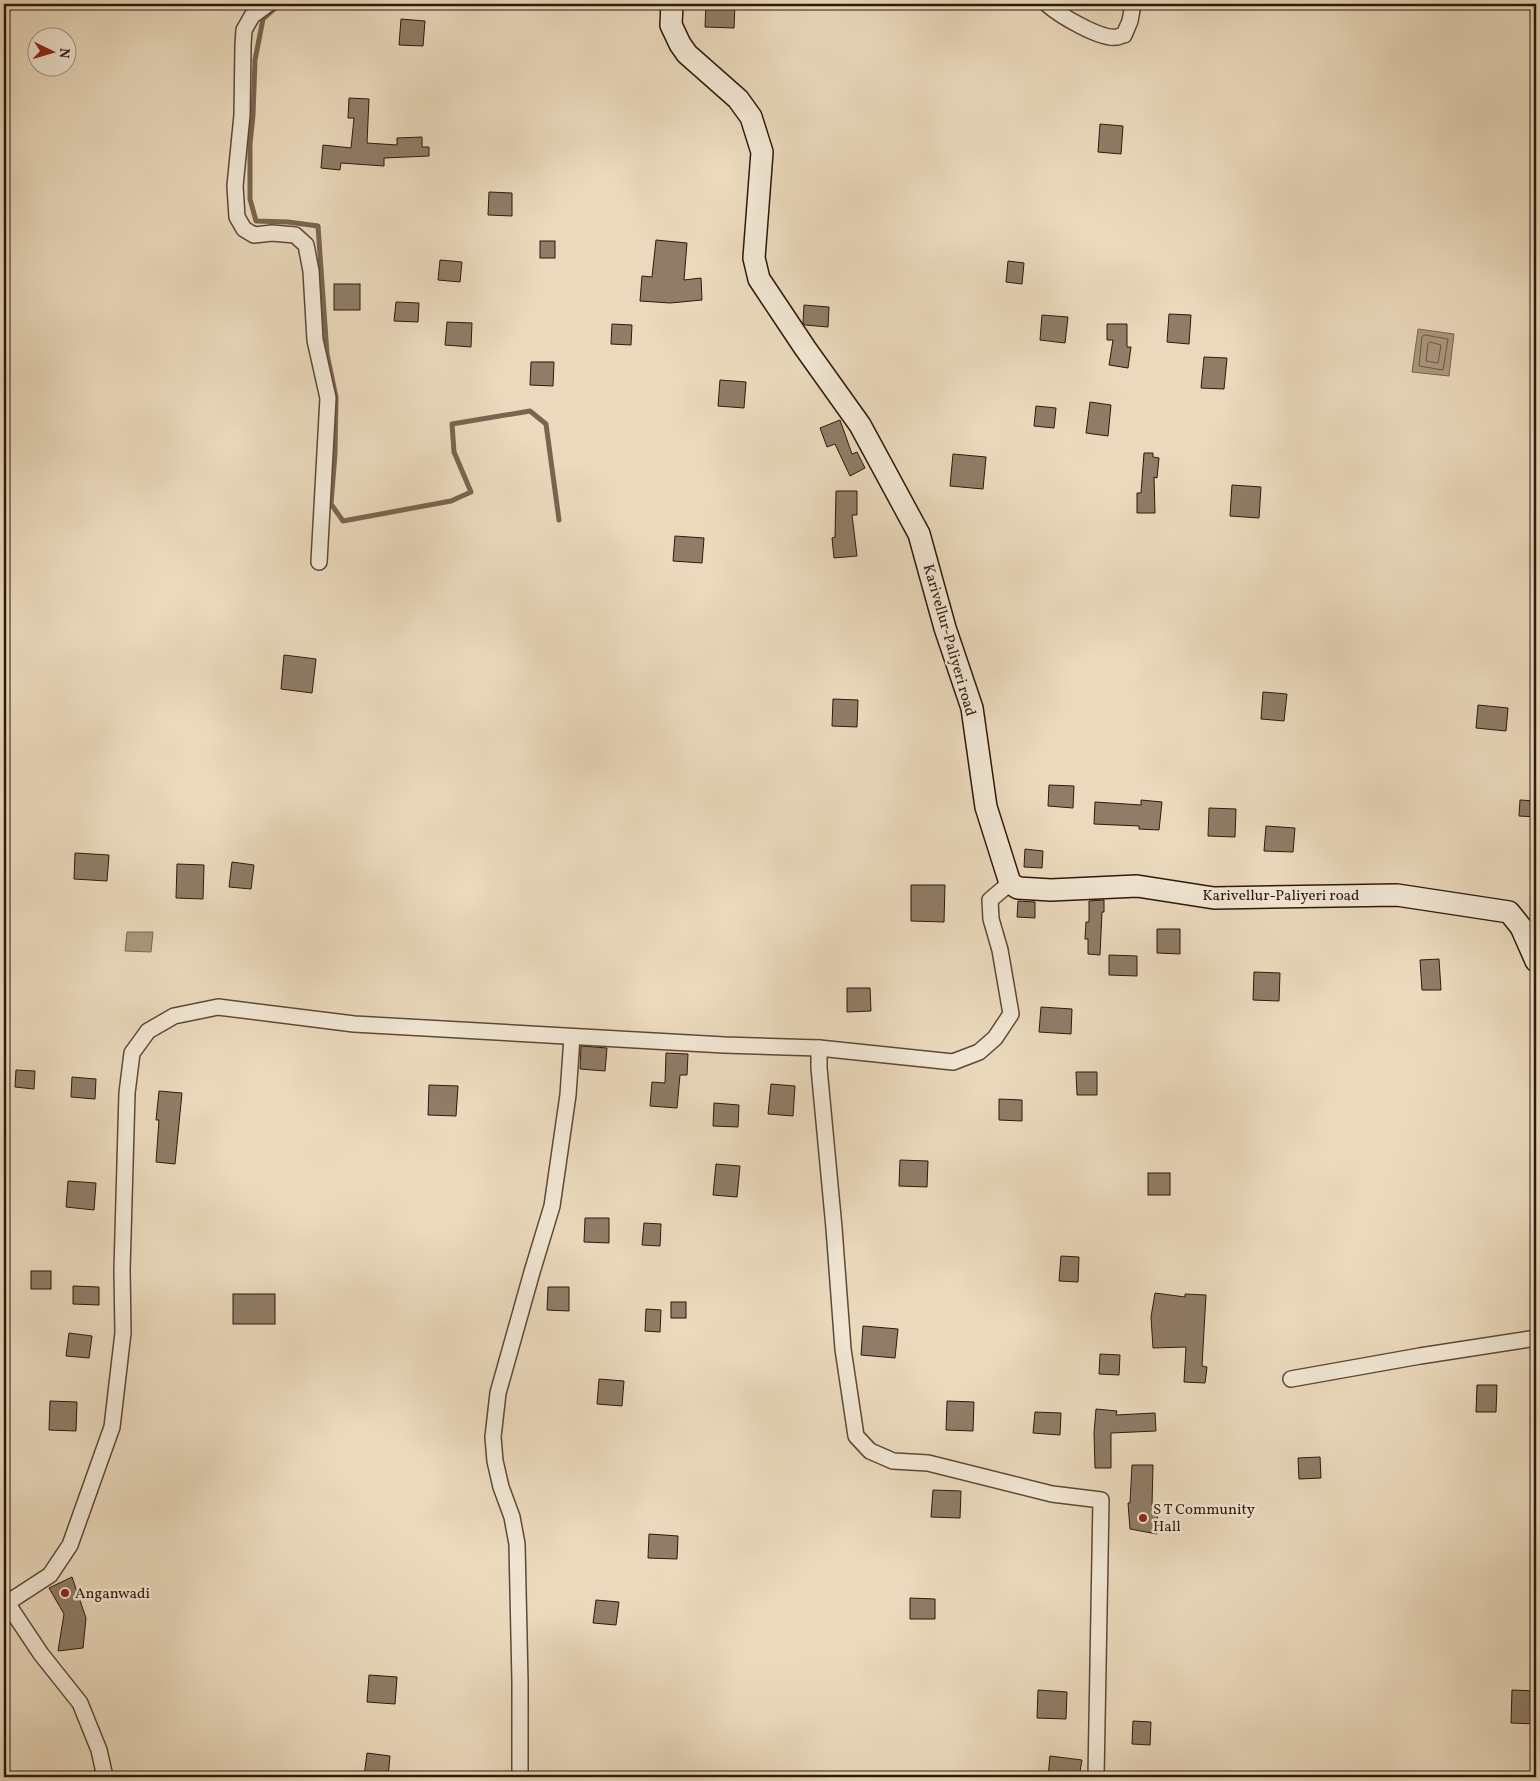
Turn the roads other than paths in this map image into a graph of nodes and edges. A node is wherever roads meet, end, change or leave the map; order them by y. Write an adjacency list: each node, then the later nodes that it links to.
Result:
1 (268, 4): 5 (street)
2 (672, 4): 6 (main road, Karivellur-Paliyeri road)
3 (1047, 4): 4 (street)
4 (1133, 4)
5 (319, 562)
6 (1010, 883): 7 (main road, Karivellur-Paliyeri road); 9 (street)
7 (1536, 961)
8 (572, 1037): 9 (street); 12 (street); 14 (street)
9 (819, 1048): 15 (street)
10 (1536, 1338): 11 (street)
11 (1291, 1379)
12 (6, 1602): 13 (street)
13 (105, 1777)
14 (520, 1777)
15 (1096, 1777)

